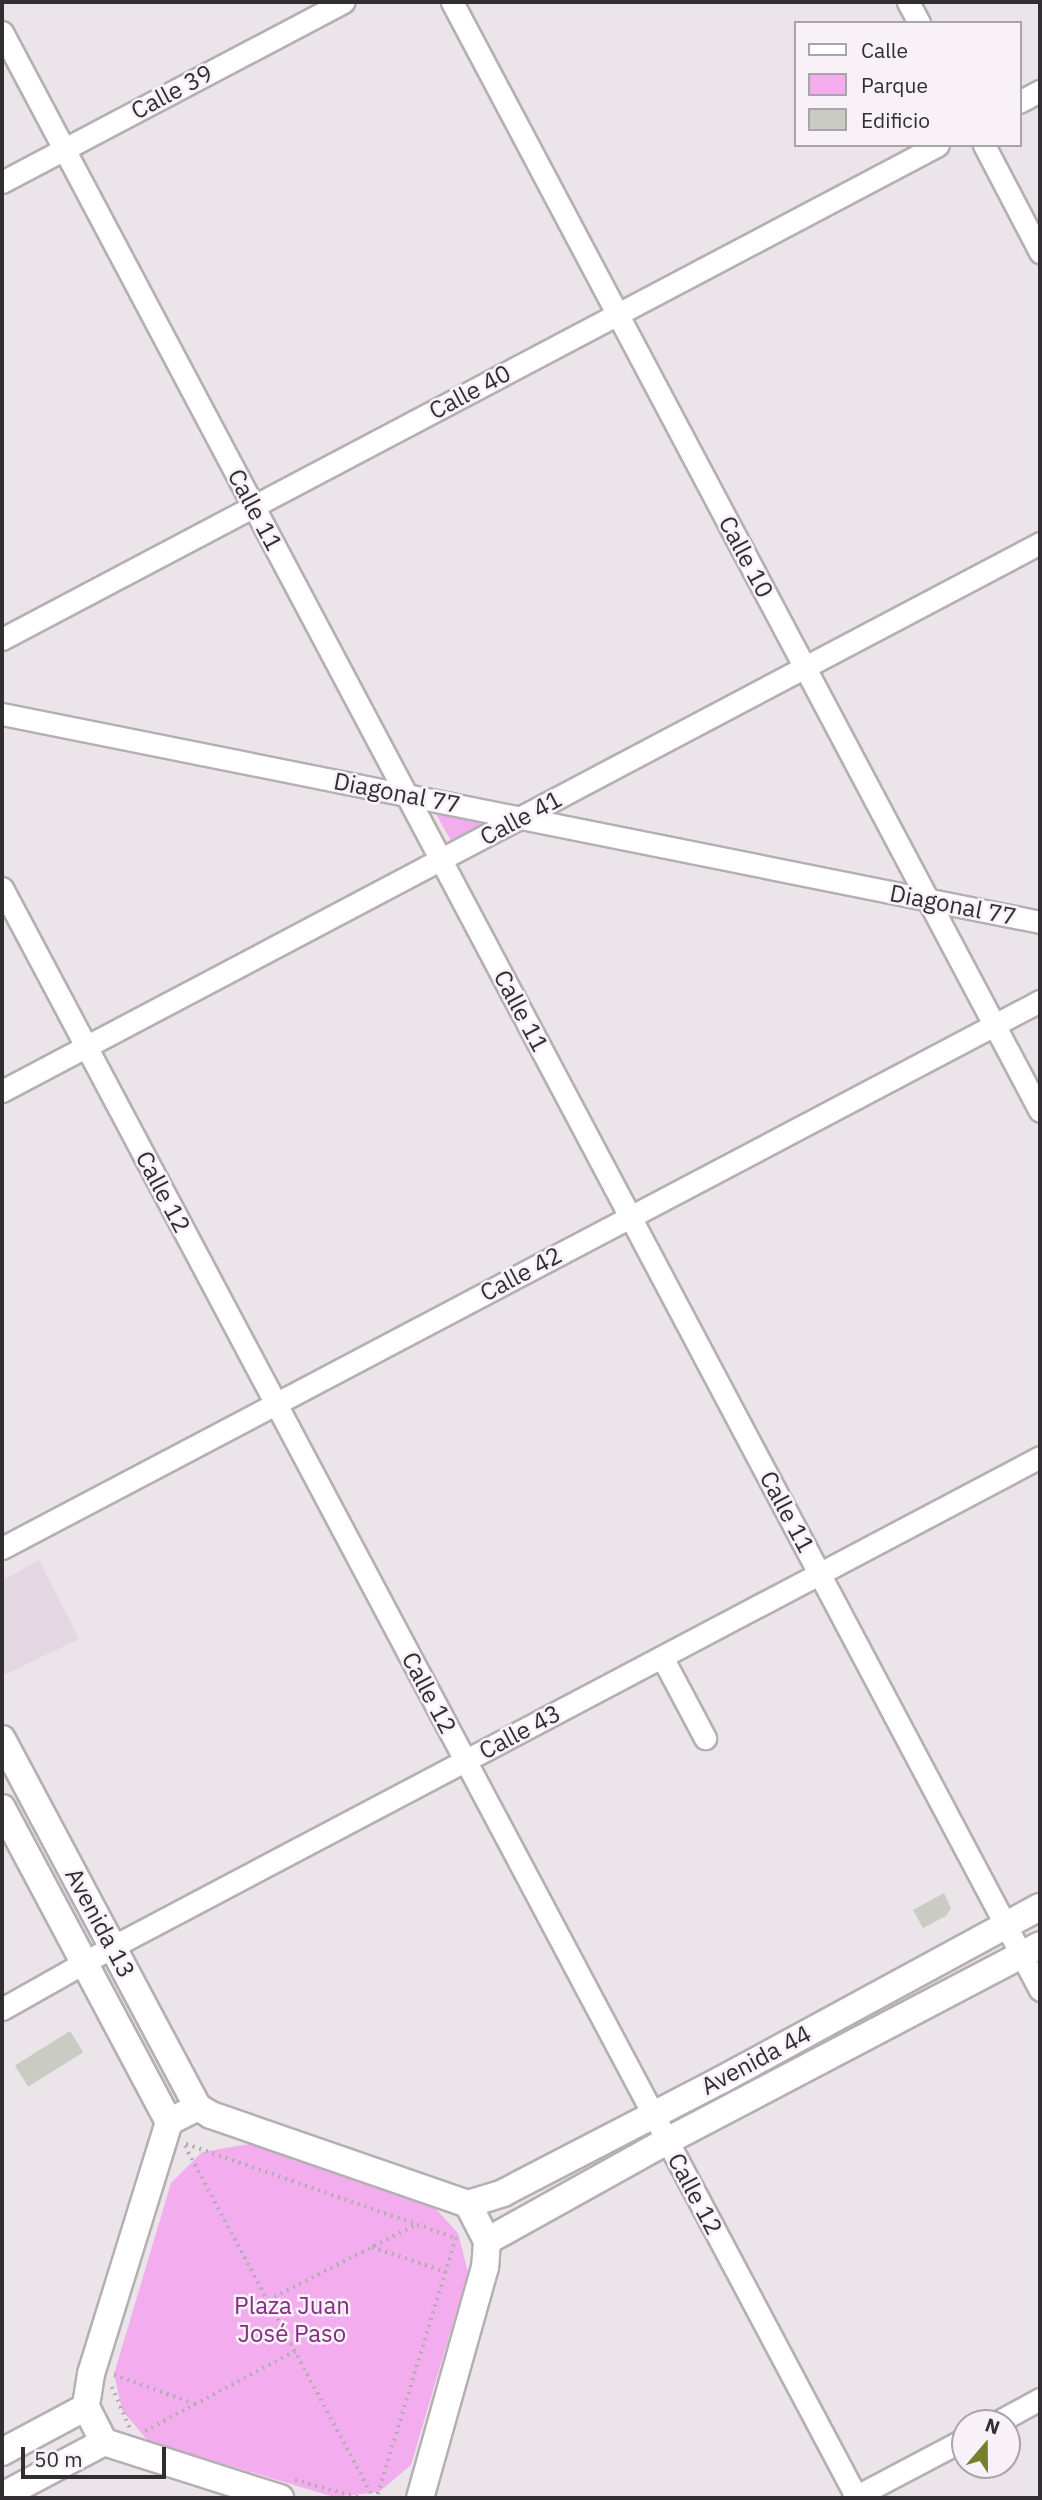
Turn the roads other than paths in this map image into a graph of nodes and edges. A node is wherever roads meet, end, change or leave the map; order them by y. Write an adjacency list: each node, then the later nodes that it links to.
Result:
1 (343, 2): 10 (street, Calle 39)
2 (452, 2): 13 (street, Calle 10)
3 (908, 2): 4 (street)
4 (918, 21)
5 (2, 32): 10 (street, Calle 11)
6 (1040, 91): 7 (street)
7 (1021, 101)
8 (934, 147): 13 (street, Calle 40)
9 (985, 147): 12 (street)
10 (64, 149): 11 (street, Calle 39); 14 (street, Calle 11)
11 (2, 182)
12 (1040, 252)
13 (618, 314): 14 (street, Calle 40); 17 (street, Calle 10)
14 (253, 506): 16 (street, Calle 40); 19 (street, Calle 11)
15 (1040, 543): 17 (street, Calle 41)
16 (2, 639)
17 (805, 667): 20 (street, Calle 41); 23 (street, Calle 10)
18 (2, 714): 19 (street, Diagonal 77)
19 (406, 795): 20 (street, Diagonal 77); 21 (street, Calle 11)
20 (522, 818): 21 (street, Calle 41); 23 (street, Diagonal 77)
21 (440, 859): 27 (street, Calle 41); 30 (street, Calle 11)
22 (2, 888): 27 (street, Calle 12)
23 (928, 901): 24 (street, Diagonal 77); 26 (street, Calle 10)
24 (1040, 922)
25 (1040, 1001): 26 (street, Calle 42)
26 (994, 1025): 29 (street, Calle 10); 30 (street, Calle 42)
27 (86, 1047): 28 (street, Calle 41); 31 (street, Calle 12)
28 (2, 1091)
29 (1040, 1111)
30 (630, 1217): 31 (street, Calle 42); 34 (street, Calle 11)
31 (276, 1404): 33 (street, Calle 42); 38 (street, Calle 12)
32 (1040, 1457): 34 (street, Calle 43)
33 (2, 1548)
34 (820, 1574): 35 (street, Calle 43); 41 (street, Calle 11)
35 (662, 1657): 36 (street); 38 (street, Calle 43)
36 (705, 1738)
37 (2, 1739): 42 (main road, Avenida 13)
38 (465, 1761): 42 (street, Calle 43); 48 (street, Calle 12)
39 (2, 1808): 44 (main road, Avenida 13)
40 (1040, 1907): 41 (main road, Avenida 44)
41 (1007, 1925): 43 (street, Calle 11); 48 (main road, Avenida 44)
42 (113, 1947): 44 (street, Calle 43); 47 (main road, Avenida 13)
43 (1031, 1950): 45 (street, Calle 11); 50 (main road, Avenida 44)
44 (85, 1965): 46 (street, Calle 43); 49 (main road, Avenida 13)
45 (1040, 1990)
46 (2, 2008)
47 (198, 2107): 49 (main road); 51 (main road)
48 (651, 2114): 50 (street, Calle 12); 51 (main road, Avenida 44)
49 (169, 2122): 54 (main road)
50 (667, 2141): 52 (main road, Avenida 44); 62 (street, Calle 12)
51 (468, 2204): 52 (main road)
52 (487, 2241): 61 (main road)
53 (1040, 2399): 55 (street)
54 (86, 2407): 56 (main road); 58 (main road)
55 (1021, 2409)
56 (104, 2442): 59 (main road); 60 (main road)
57 (951, 2447): 62 (street)
58 (2, 2452)
59 (287, 2489)
60 (2, 2496)
61 (420, 2498)
62 (856, 2498)

